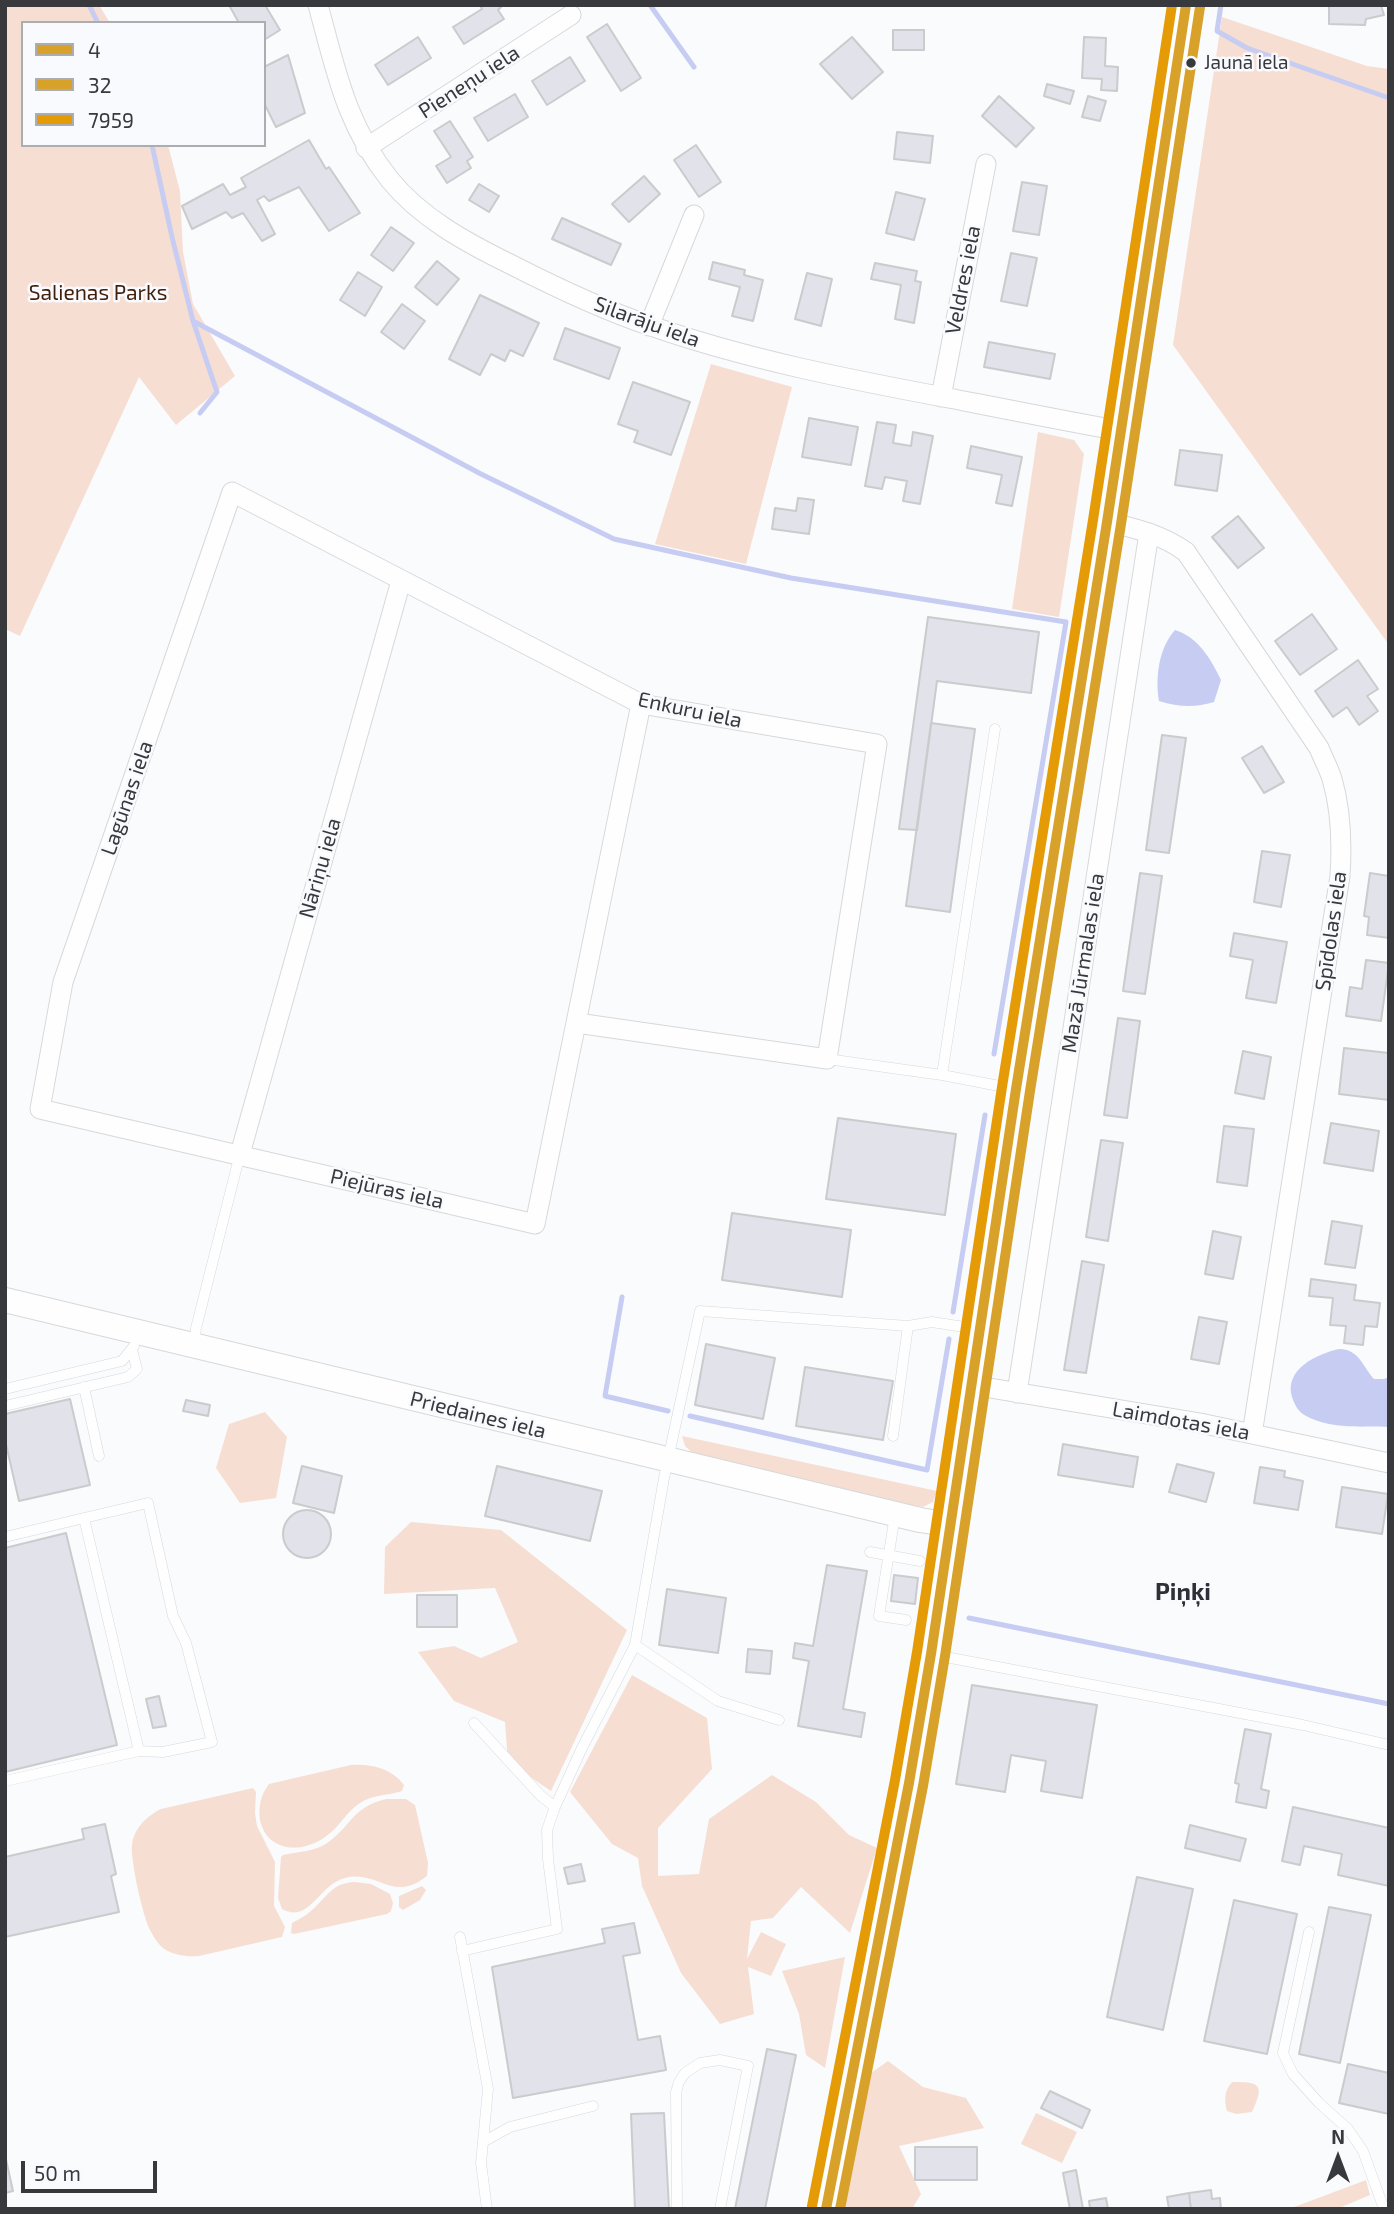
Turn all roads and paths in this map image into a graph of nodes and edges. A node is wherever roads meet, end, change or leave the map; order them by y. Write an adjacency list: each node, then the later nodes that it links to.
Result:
1 (318, 5): 4 (street, Silarāju iela)
2 (1186, 5): 9 (main road)
3 (572, 15): 4 (street, Pieneņu iela)
4 (366, 148): 7 (street, Silarāju iela)
5 (986, 164): 8 (street, Veldres iela)
6 (694, 215): 7 (street)
7 (649, 326): 8 (street, Silarāju iela)
8 (941, 397): 9 (street, Silarāju iela)
9 (1121, 431): 11 (main road)
10 (232, 492): 13 (street, Enkuru iela); 20 (street, Lagūnas iela)
11 (1107, 522): 12 (street, Spīdolas iela); 19 (main road)
12 (1149, 533): 30 (street, Mazā Jūrmalas iela); 32 (street, Spīdolas iela)
13 (401, 581): 14 (street, Enkuru iela); 21 (street, Nāriņu iela)
14 (641, 704): 16 (street, Piejūras iela); 17 (street, Enkuru iela)
15 (995, 729): 18 (lane)
16 (577, 1023): 17 (street); 21 (street, Piejūras iela)
17 (827, 1059): 18 (lane)
18 (942, 1075): 19 (lane)
19 (1016, 1089): 24 (main road)
20 (40, 1109): 21 (street, Piejūras iela)
21 (240, 1154): 26 (lane)
22 (5, 1300): 25 (street, Priedaines iela)
23 (908, 1326): 24 (lane); 33 (lane); 35 (lane)
24 (980, 1329): 27 (main road)
25 (136, 1341): 26 (street, Priedaines iela); 28 (lane); 29 (lane)
26 (194, 1346): 35 (street, Priedaines iela)
27 (972, 1385): 30 (street, Laimdotas iela); 39 (main road)
28 (84, 1387): 31 (lane); 34 (lane)
29 (5, 1389)
30 (1017, 1393): 32 (street, Laimdotas iela)
31 (5, 1406)
32 (1252, 1434): 36 (street, Laimdotas iela)
33 (893, 1436)
34 (99, 1456)
35 (667, 1461): 37 (street, Priedaines iela); 45 (lane)
36 (1389, 1463)
37 (895, 1514): 39 (street, Priedaines iela); 42 (lane)
38 (84, 1518): 40 (lane); 50 (lane); 50 (lane)
39 (951, 1525): 46 (main road)
40 (5, 1537)
41 (870, 1552): 42 (lane)
42 (888, 1555): 43 (lane); 44 (lane)
43 (920, 1561)
44 (906, 1620)
45 (635, 1645): 47 (lane); 52 (lane)
46 (931, 1654): 49 (lane); 61 (main road)
47 (779, 1720)
48 (474, 1723): 52 (lane)
49 (1389, 1745)
50 (139, 1751): 51 (lane)
51 (5, 1781)
52 (555, 1807): 55 (lane)
53 (1309, 1932): 62 (lane)
54 (460, 1937): 55 (lane)
55 (462, 1951): 57 (lane)
56 (593, 2106): 57 (lane)
57 (483, 2142): 58 (lane)
58 (487, 2209)
59 (677, 2209): 60 (lane)
60 (720, 2209)
61 (826, 2209)
62 (1384, 2209)

